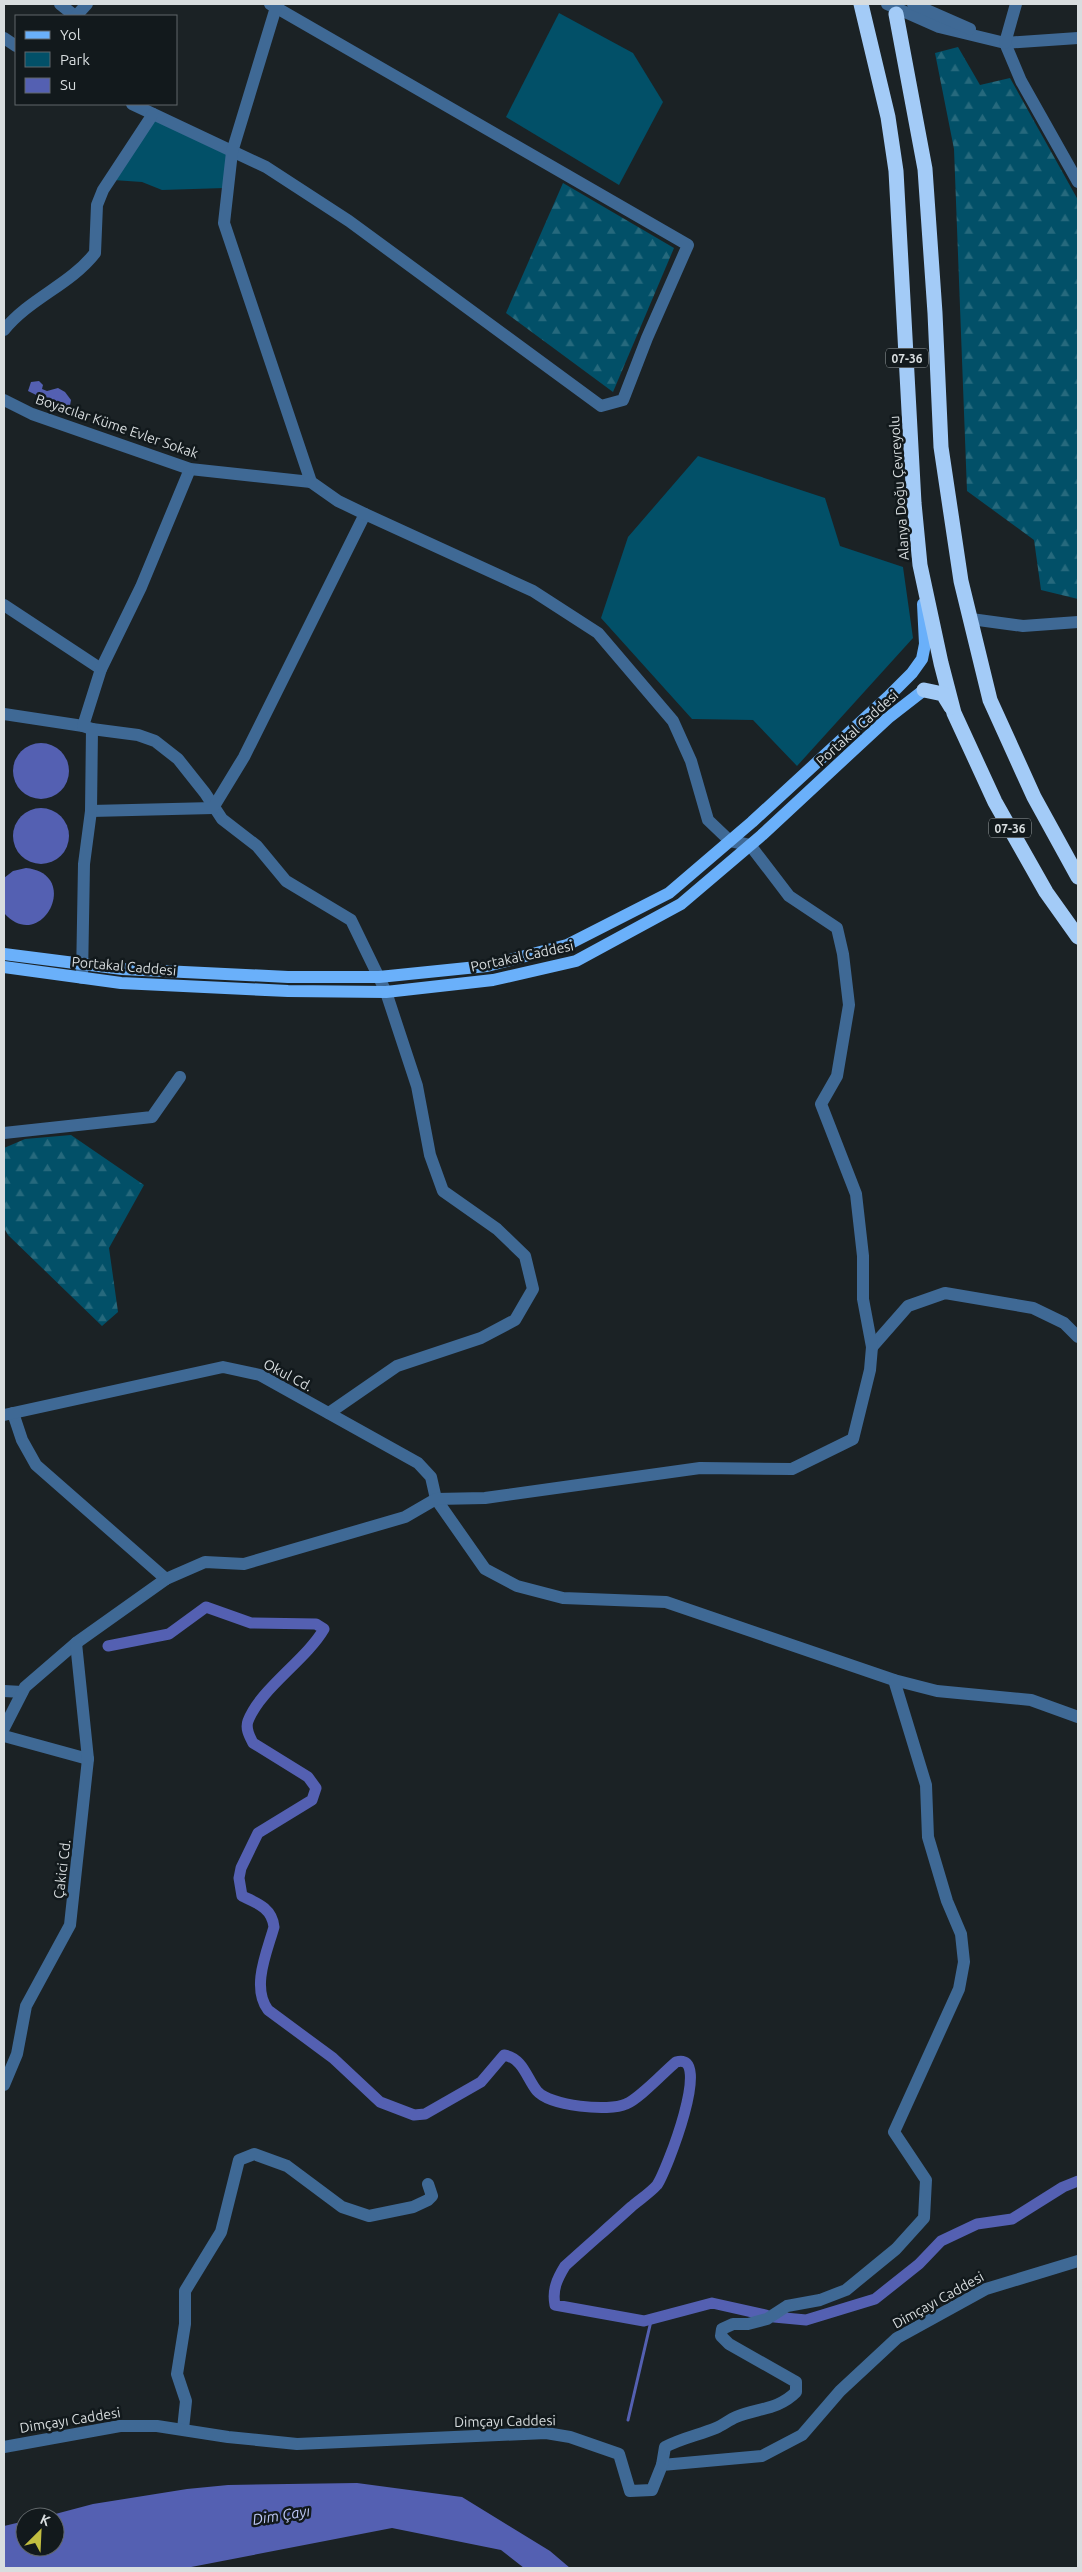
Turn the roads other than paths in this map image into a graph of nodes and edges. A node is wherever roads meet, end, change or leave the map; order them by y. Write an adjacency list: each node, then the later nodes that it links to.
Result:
1 (60, 4): 8 (street)
2 (87, 4): 9 (street)
3 (862, 4): 23 (highway, Alanya Doğu Çevreyolu / 07-36)
4 (913, 4): 12 (street)
5 (1016, 4): 12 (street)
6 (274, 5): 16 (street); 16 (street)
7 (892, 9): 12 (street); 25 (highway, 07-36)
8 (74, 15)
9 (76, 15)
10 (4, 38): 13 (street)
11 (1078, 38): 12 (street)
12 (1005, 43): 17 (street)
13 (15, 45)
14 (134, 105): 15 (street)
15 (153, 114): 16 (street); 18 (street)
16 (232, 152): 21 (street)
17 (1078, 182)
18 (4, 330)
19 (4, 401): 20 (street, Boyacılar Küme Evler Sokak)
20 (190, 469): 21 (street, Boyacılar Küme Evler Sokak); 27 (street)
21 (311, 482): 22 (street)
22 (365, 514): 32 (street); 34 (street)
23 (920, 565): 29 (highway, Alanya Doğu Çevreyolu / 07-36); 34 (main road, Portakal Caddesi)
24 (4, 605): 27 (street)
25 (971, 619): 26 (street); 36 (highway, 07-36)
26 (1078, 622)
27 (102, 669): 31 (street)
28 (924, 690): 29 (highway); 35 (main road, Portakal Caddesi)
29 (954, 713): 37 (highway, Alanya Doğu Çevreyolu / 07-36)
30 (4, 714): 31 (street)
31 (88, 728): 32 (street); 33 (street)
32 (214, 808): 33 (street); 41 (street)
33 (91, 811): 40 (street)
34 (730, 841): 35 (street); 41 (main road, Portakal Caddesi)
35 (750, 845): 42 (main road, Portakal Caddesi); 46 (street)
36 (1078, 877)
37 (1078, 937)
38 (4, 954): 40 (main road, Portakal Caddesi)
39 (4, 967): 40 (main road, Portakal Caddesi)
40 (83, 972): 41 (main road, Portakal Caddesi); 42 (main road, Portakal Caddesi)
41 (379, 977): 42 (street)
42 (386, 992): 48 (street)
43 (180, 1077): 44 (street)
44 (4, 1133)
45 (1078, 1337): 46 (street)
46 (872, 1346): 49 (street)
47 (9, 1414): 48 (street, Okul Cd.); 50 (street)
48 (329, 1414): 49 (street, Okul Cd.)
49 (436, 1499): 50 (street); 52 (street, Okul Cd.)
50 (166, 1579): 51 (street)
51 (76, 1643): 54 (street); 58 (street, Çakici Cd.)
52 (894, 1680): 55 (street, Okul Cd.); 64 (street)
53 (4, 1691): 54 (street)
54 (22, 1692): 56 (street)
55 (1078, 1717)
56 (4, 1728)
57 (4, 1736): 58 (street)
58 (88, 1759): 59 (street, Çakici Cd.)
59 (4, 2085)
60 (428, 2184): 62 (street)
61 (1078, 2260): 64 (street, Dimçayı Caddesi)
62 (183, 2430): 63 (street, Dimçayı Caddesi); 64 (street, Dimçayı Caddesi)
63 (4, 2447)
64 (662, 2465)

